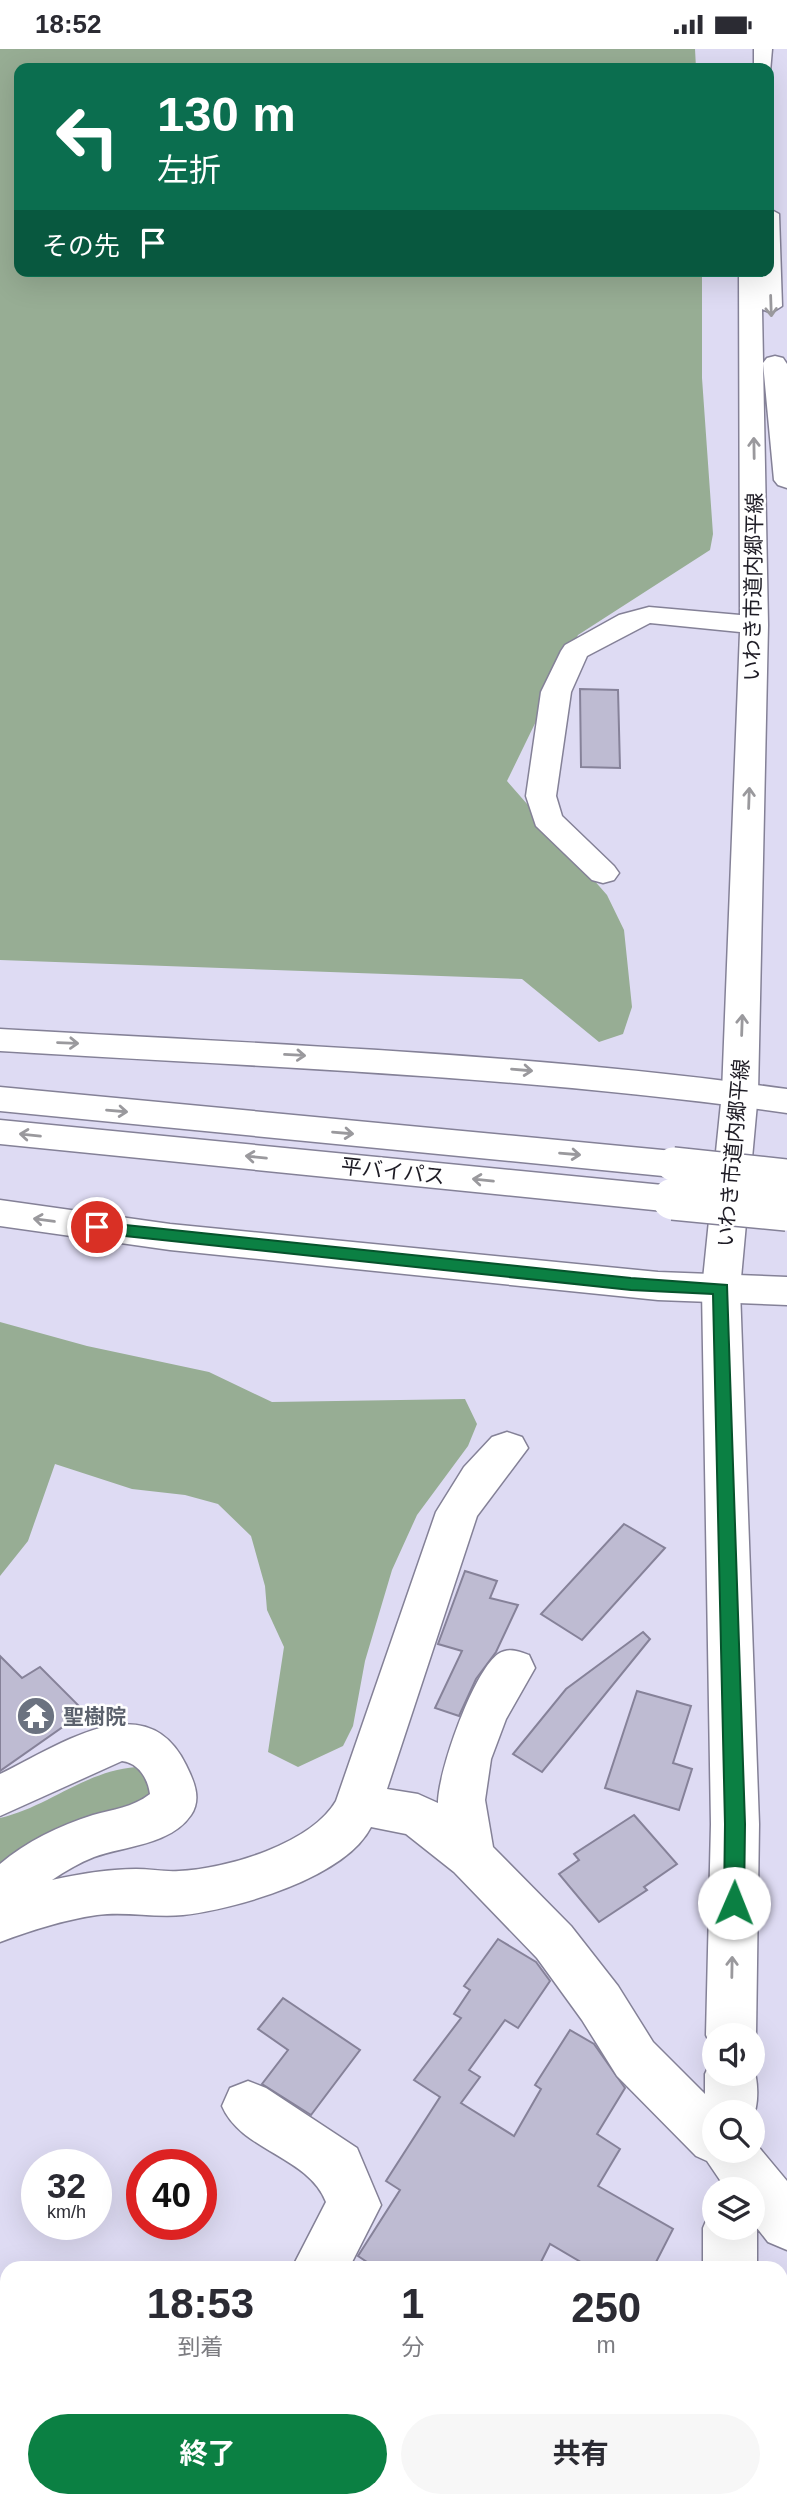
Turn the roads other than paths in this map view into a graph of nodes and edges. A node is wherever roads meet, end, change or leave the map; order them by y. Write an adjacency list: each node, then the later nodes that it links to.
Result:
1 (750, 277): 4 (main road, いわき市道内郷平線, one-way to 1)
2 (770, 277): 3 (main road, いわき市道内郷平線, one-way to 3)
3 (787, 480)
4 (753, 495): 5 (main road); 6 (main road, いわき市道内郷平線)
5 (787, 498)
6 (754, 625): 7 (main road); 9 (main road, いわき市道内郷平線, one-way to 6)
7 (603, 873)
8 (0, 1040): 9 (main road, one-way to 9)
9 (740, 1093): 11 (main road); 17 (main road, いわき市道内郷平線)
10 (0, 1099): 14 (main road, 平バイパス, one-way to 14)
11 (787, 1101)
12 (0, 1132): 14 (main road, 平バイパス, one-way to 12)
13 (787, 1176): 14 (main road, 平バイパス, bridge)
14 (673, 1181): 15 (main road, 平バイパス, bridge)
15 (787, 1209)
16 (0, 1213): 17 (main road, one-way to 16)
17 (721, 1289): 18 (main road); 26 (main road, いわき市道内郷平線, one-way to 17)
18 (787, 1291)
19 (507, 1448): 22 (main road)
20 (513, 1668): 23 (main road)
21 (0, 1795): 24 (main road)
22 (358, 1804): 23 (main road); 25 (main road)
23 (471, 1857): 28 (main road)
24 (0, 1895)
25 (0, 1920)
26 (731, 2023)
27 (248, 2106): 32 (main road)
28 (702, 2127)
29 (739, 2163): 30 (main road)
30 (787, 2223)
31 (730, 2240): 33 (main road)
32 (322, 2261)
33 (730, 2261)

